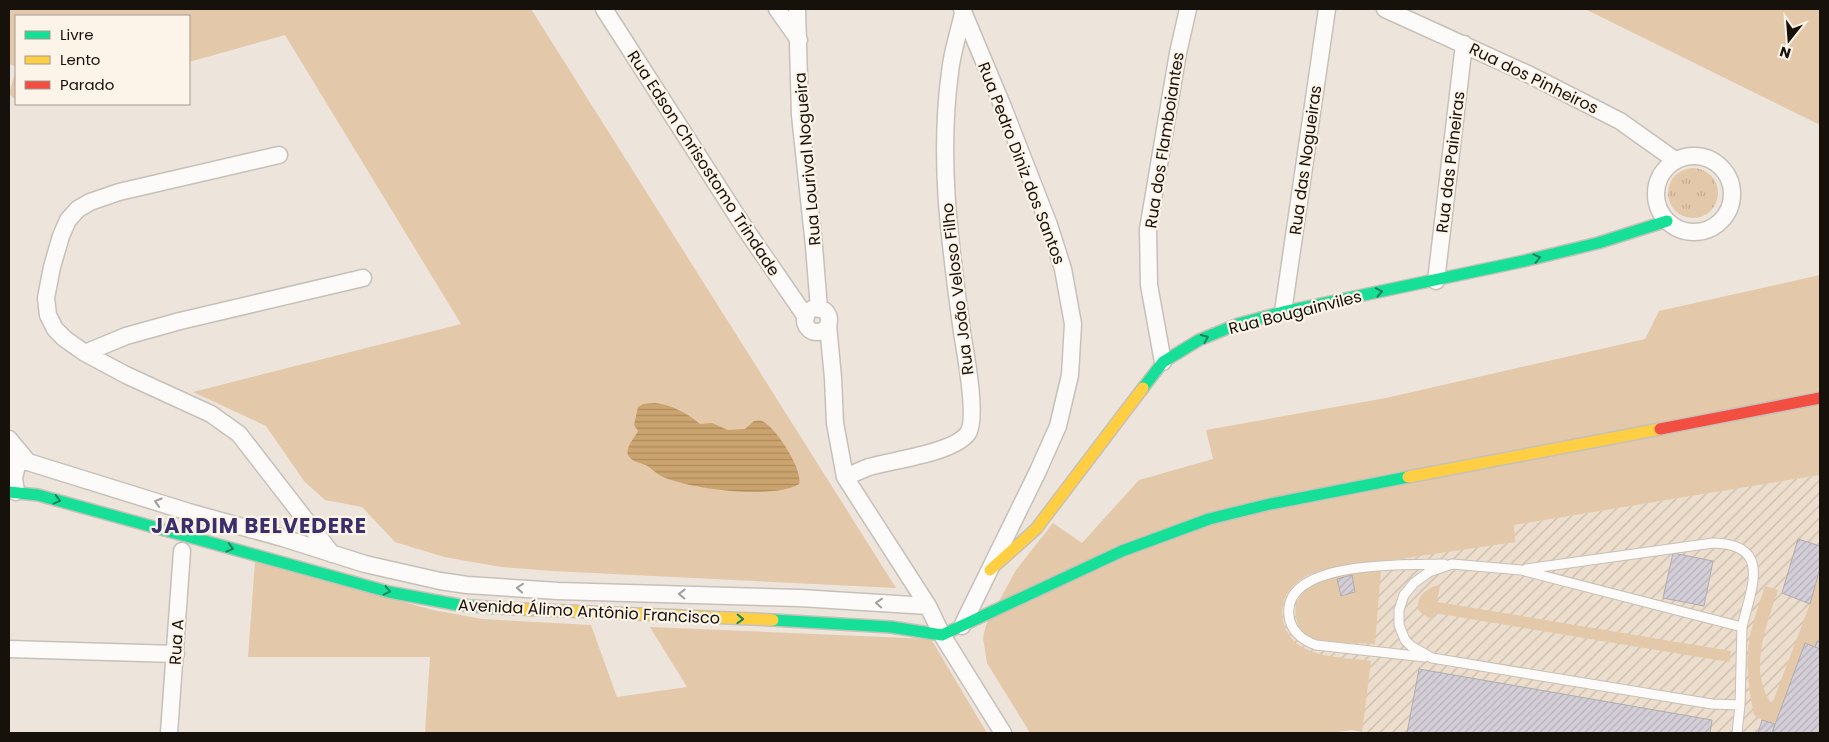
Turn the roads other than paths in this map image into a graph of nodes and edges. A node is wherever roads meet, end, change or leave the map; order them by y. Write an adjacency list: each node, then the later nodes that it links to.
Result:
1 (604, 9): 16 (street, Rua Edson Chrisostomo Trindade)
2 (777, 9): 8 (street)
3 (797, 9): 8 (street, Rua Lourival Nogueira)
4 (1188, 9): 18 (street, Rua dos Flamboiantes)
5 (1327, 9): 15 (street, Rua das Nogueiras)
6 (1385, 9): 9 (street, Rua dos Pinheiros)
7 (963, 11): 24 (street, Rua João Veloso Filho); 30 (street, Rua Pedro Diniz dos Santos)
8 (799, 41): 16 (street, Rua Lourival Nogueira)
9 (1464, 44): 11 (street, Rua dos Pinheiros); 14 (street, Rua das Paineiras)
10 (279, 155): 17 (street)
11 (1675, 160): 12 (street); 12 (street)
12 (1667, 221): 14 (street, Rua Bougainviles, one-way to 12)
13 (363, 278): 17 (street)
14 (1436, 280): 15 (street, Rua Bougainviles, one-way to 14)
15 (1283, 312): 18 (street, Rua Bougainviles, one-way to 15)
16 (811, 318): 19 (street); 19 (street)
17 (85, 353): 28 (street)
18 (1163, 362): 30 (street, Rua Bougainviles)
19 (833, 378): 24 (street)
20 (1820, 398): 33 (street)
21 (9, 439): 22 (street)
22 (18, 461): 23 (street, Avenida Álimo Antônio Francisco); 25 (street)
23 (45, 468): 26 (street); 28 (street, Avenida Álimo Antônio Francisco, one-way to 23)
24 (845, 477): 32 (street)
25 (12, 492): 26 (street, Avenida Álimo Antônio Francisco)
26 (38, 495): 35 (street, Avenida Álimo Antônio Francisco, one-way to 35)
27 (182, 551): 37 (street, Rua A)
28 (332, 554): 32 (street, Avenida Álimo Antônio Francisco, one-way to 28)
29 (1452, 564): 31 (lane); 38 (lane); 38 (lane)
30 (990, 570): 33 (street, Rua Pedro Diniz dos Santos)
31 (1521, 570): 34 (lane); 34 (lane)
32 (928, 606): 35 (street)
33 (962, 626): 35 (street)
34 (1742, 627): 39 (lane)
35 (942, 635): 41 (street)
36 (9, 649): 37 (street)
37 (176, 654): 40 (street, Rua A)
38 (1432, 658): 39 (lane)
39 (1740, 705): 42 (lane)
40 (169, 733)
41 (1003, 733)
42 (1737, 733)

